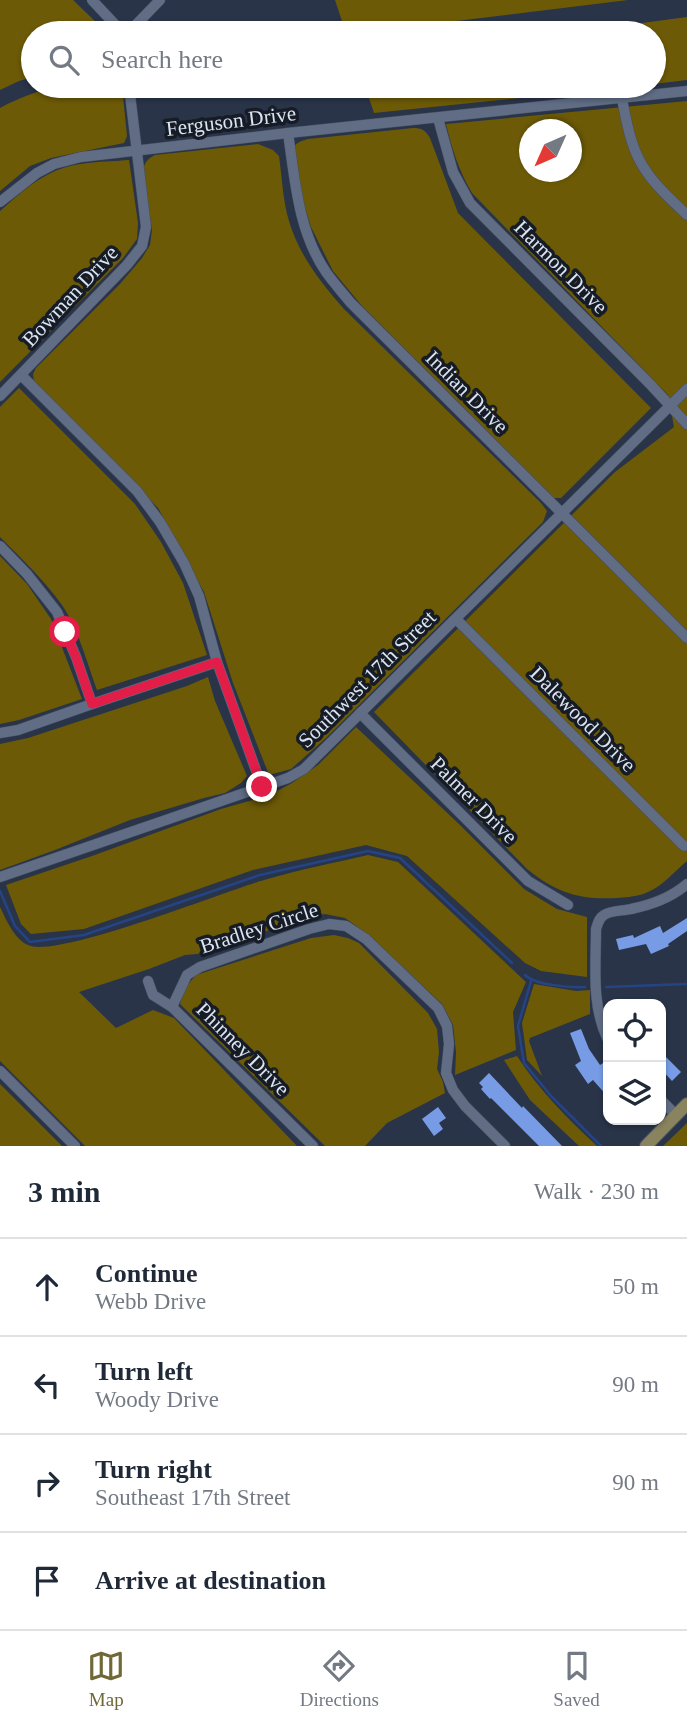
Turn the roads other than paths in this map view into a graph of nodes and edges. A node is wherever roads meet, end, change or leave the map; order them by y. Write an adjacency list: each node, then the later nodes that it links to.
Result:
1 (92, 0): 3 (street)
2 (160, 0): 4 (street)
3 (113, 21)
4 (138, 21)
5 (687, 92): 6 (street, Ferguson Drive)
6 (666, 94)
7 (130, 98): 12 (street, Bowman Drive)
8 (631, 98): 9 (street, Ferguson Drive)
9 (622, 99): 10 (street, Ferguson Drive); 14 (street)
10 (438, 118): 11 (street, Ferguson Drive); 18 (street, Harmon Drive)
11 (288, 133): 12 (street, Ferguson Drive); 20 (street, Indian Drive)
12 (136, 152): 13 (street, Ferguson Drive); 15 (street, Bowman Drive)
13 (0, 202)
14 (687, 215)
15 (21, 375): 17 (street, Bowman Drive); 24 (street)
16 (687, 388): 18 (street, Southwest 17th Street)
17 (0, 396)
18 (670, 406): 19 (street, Harmon Drive); 20 (street, Southwest 17th Street)
19 (687, 424)
20 (561, 513): 22 (street, Southwest 17th Street); 23 (street, Indian Drive)
21 (0, 546): 25 (street)
22 (456, 619): 26 (street, Southwest 17th Street); 29 (street, Dalewood Drive)
23 (687, 638)
24 (217, 662): 25 (street); 28 (street)
25 (92, 704): 27 (street)
26 (360, 713): 28 (street, Southwest 17th Street); 32 (street, Palmer Drive)
27 (0, 733)
28 (262, 787): 30 (street, Southwest 17th Street)
29 (684, 846)
30 (0, 877)
31 (687, 884): 35 (street)
32 (568, 905)
33 (148, 981): 34 (street, Phinney Drive)
34 (172, 1007): 41 (street, Phinney Drive); 42 (street, Bradley Circle)
35 (603, 1028)
36 (0, 1071): 40 (street)
37 (687, 1104): 39 (main road)
38 (666, 1105): 39 (street)
39 (676, 1115): 43 (main road)
40 (75, 1146)
41 (313, 1146)
42 (505, 1146)
43 (646, 1146)

